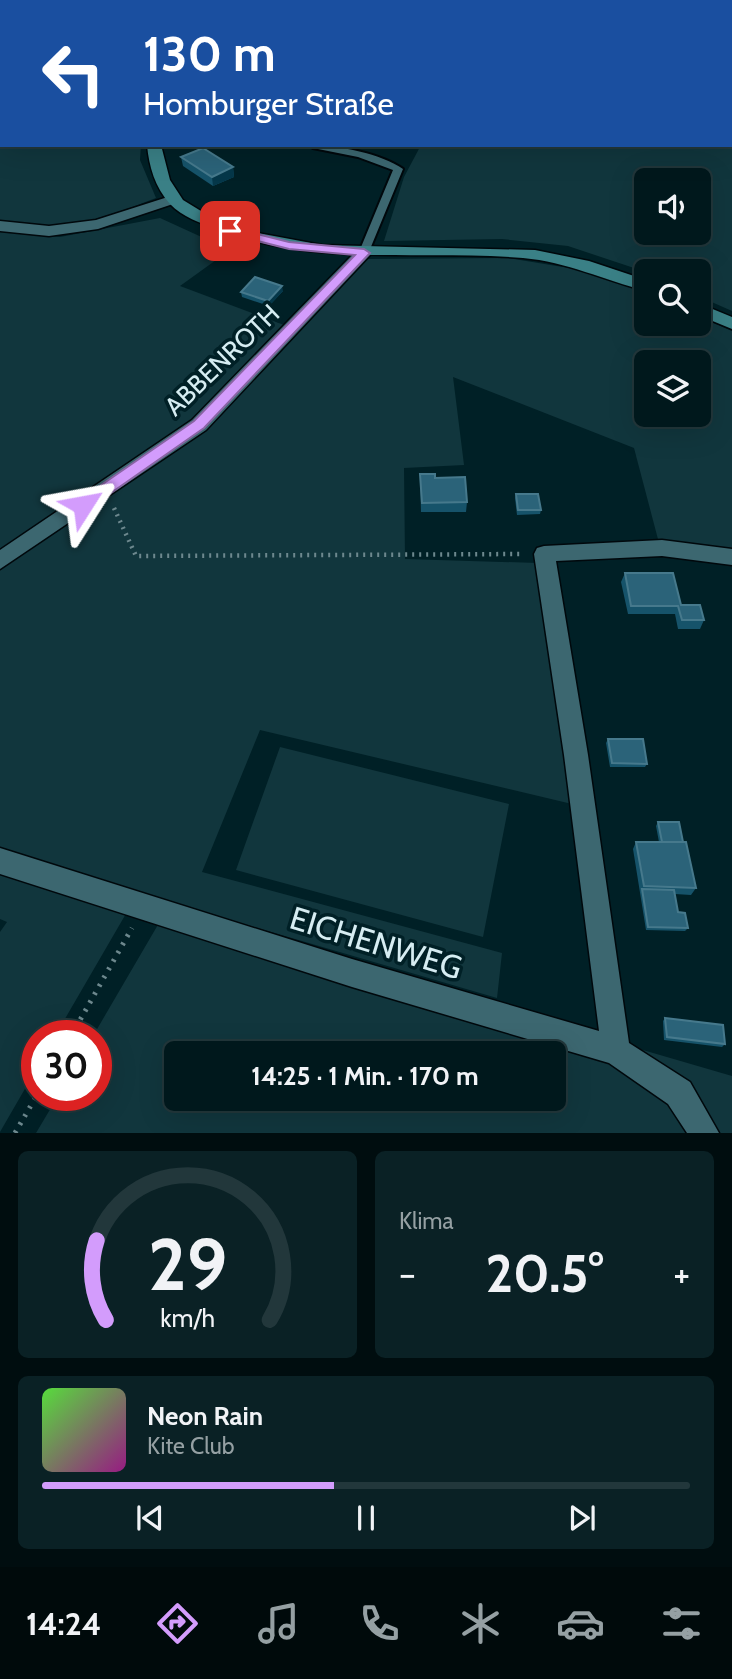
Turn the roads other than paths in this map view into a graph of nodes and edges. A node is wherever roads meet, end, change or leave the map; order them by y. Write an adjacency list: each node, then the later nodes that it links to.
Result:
1 (154, 147): 3 (main road)
2 (321, 147): 5 (lane)
3 (174, 199): 4 (street); 5 (main road)
4 (0, 226)
5 (364, 253): 6 (main road); 10 (street, ABBENROTH)
6 (634, 282)
7 (711, 314): 8 (main road)
8 (732, 324)
9 (732, 557): 12 (street)
10 (0, 561)
11 (0, 861): 12 (street, EICHENWEG)
12 (616, 1051): 13 (street, EICHENWEG)
13 (704, 1133)

